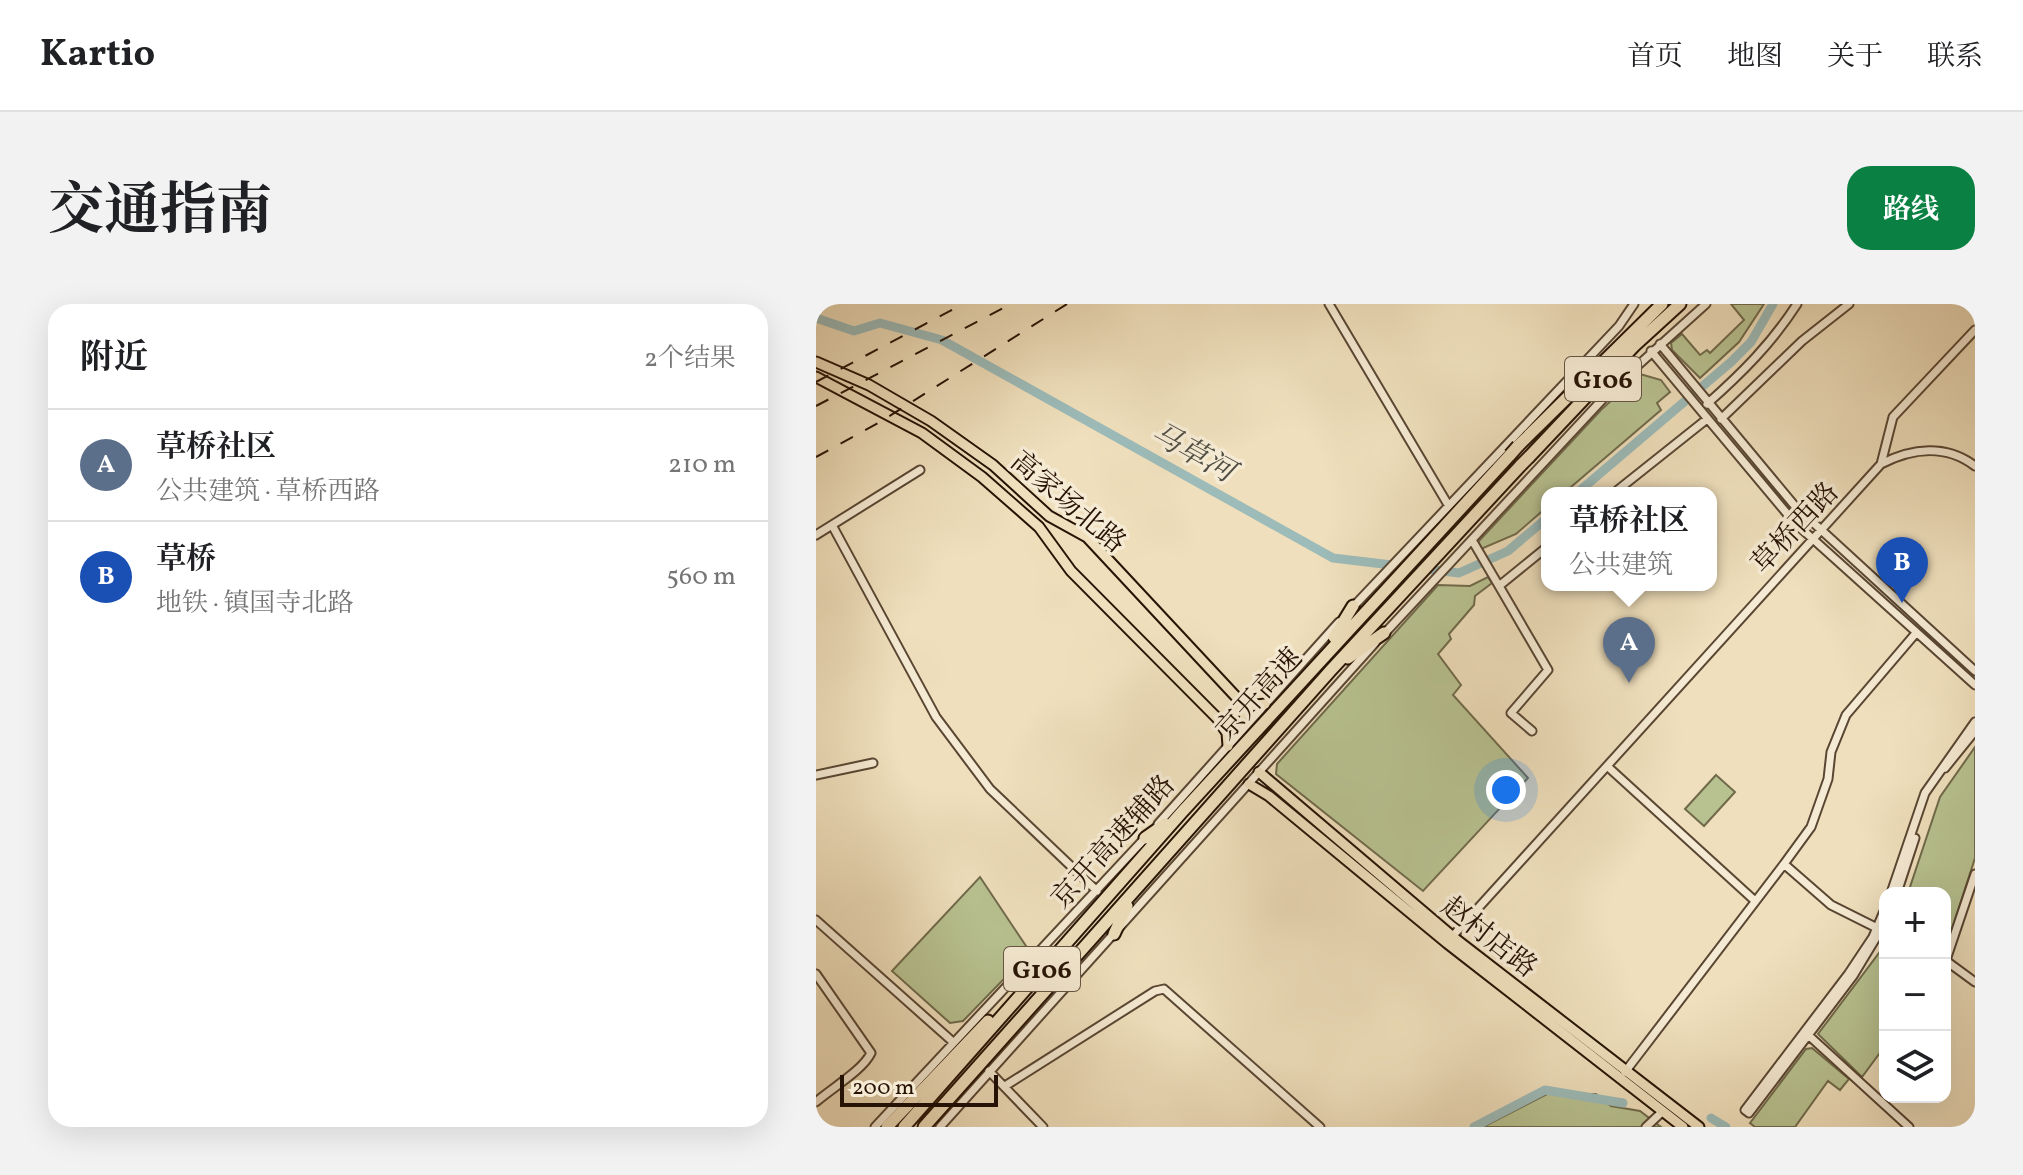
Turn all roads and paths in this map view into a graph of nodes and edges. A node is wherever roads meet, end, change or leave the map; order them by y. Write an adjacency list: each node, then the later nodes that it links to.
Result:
1 (1329, 304): 25 (street)
2 (1634, 304): 19 (street)
3 (1653, 304): 11 (highway)
4 (1662, 304): 11 (highway, 京开高速 / G106)
5 (1680, 304): 37 (highway, 京开高速 / G106)
6 (1706, 304): 9 (street)
7 (1797, 304): 16 (street)
8 (1849, 304): 18 (street)
9 (1696, 308): 12 (street)
10 (1975, 330): 20 (street)
11 (1628, 335): 36 (highway, 京开高速 / G106)
12 (1660, 344): 13 (street); 16 (street)
13 (1651, 351): 17 (street); 23 (street)
14 (816, 362): 40 (main road, 高家场北路)
15 (816, 377): 42 (main road, 高家场北路)
16 (1706, 402): 18 (street)
17 (1707, 419): 24 (street); 29 (street)
18 (1721, 419): 27 (street)
19 (1505, 442): 23 (street); 25 (street)
20 (1881, 464): 21 (street, 草桥西路); 27 (street, 草桥西路)
21 (1975, 466)
22 (920, 470): 26 (street)
23 (1535, 471): 30 (street)
24 (1622, 487)
25 (1447, 503): 33 (street, 京开高速辅路)
26 (832, 525): 28 (street); 58 (street)
27 (1820, 530): 29 (street, 草桥西路); 38 (street)
28 (816, 535)
29 (1812, 538): 35 (street); 48 (street, 草桥西路)
30 (1472, 540): 32 (street); 34 (street)
31 (1541, 552): 32 (street)
32 (1499, 586): 44 (street)
33 (1353, 606): 36 (highway); 41 (street, 京开高速辅路)
34 (1384, 633): 37 (highway); 49 (street)
35 (1916, 633): 39 (street); 54 (street)
36 (1320, 660): 52 (highway, 京开高速 / G106)
37 (1331, 670): 59 (highway, 京开高速 / G106)
38 (1975, 671)
39 (1975, 685)
40 (1239, 700): 41 (main road); 42 (main road)
41 (1265, 704): 46 (street, 京开高速辅路)
42 (1217, 718): 46 (main road, 高家场北路)
43 (1975, 722): 56 (street)
44 (1532, 731)
45 (1975, 731): 57 (street)
46 (1228, 746): 53 (street, 京开高速辅路)
47 (873, 763): 50 (street)
48 (1607, 766): 60 (street); 65 (street, 草桥西路)
49 (1259, 772): 51 (street); 65 (main road, 赵村店路)
50 (816, 775)
51 (1249, 784): 64 (street); 65 (main road, 赵村店路)
52 (1182, 812): 53 (highway); 70 (highway, 京开高速 / G106)
53 (1145, 838): 58 (street, 京开高速辅路)
54 (1784, 864): 60 (street); 62 (street)
55 (1975, 874): 66 (street)
56 (1893, 887)
57 (1899, 887)
58 (1097, 891): 72 (street, 京开高速辅路)
59 (1130, 897): 64 (highway); 80 (highway, 京开高速 / G106)
60 (1754, 900): 74 (street)
61 (816, 920): 72 (street)
62 (1879, 927)
63 (1879, 932): 71 (street)
64 (1114, 934): 73 (street)
65 (1450, 940): 74 (main road, 赵村店路)
66 (1945, 959)
67 (1951, 964): 69 (street)
68 (816, 974): 76 (street)
69 (1975, 982)
70 (1027, 986): 78 (highway); 79 (highway, 京开高速 / G106)
71 (1806, 1034): 71 (street); 87 (street)
72 (953, 1042): 78 (street, 京开高速辅路)
73 (989, 1071): 75 (street); 81 (street)
74 (1623, 1075): 77 (main road, 赵村店路); 86 (main road, 赵村店路)
75 (1005, 1086): 82 (street); 83 (street)
76 (816, 1102)
77 (1663, 1111): 84 (street); 85 (main road, 赵村店路)
78 (883, 1125)
79 (904, 1127)
80 (924, 1127)
81 (940, 1127)
82 (1043, 1127)
83 (1320, 1127)
84 (1646, 1127)
85 (1683, 1127)
86 (1699, 1127)
87 (1909, 1127)

